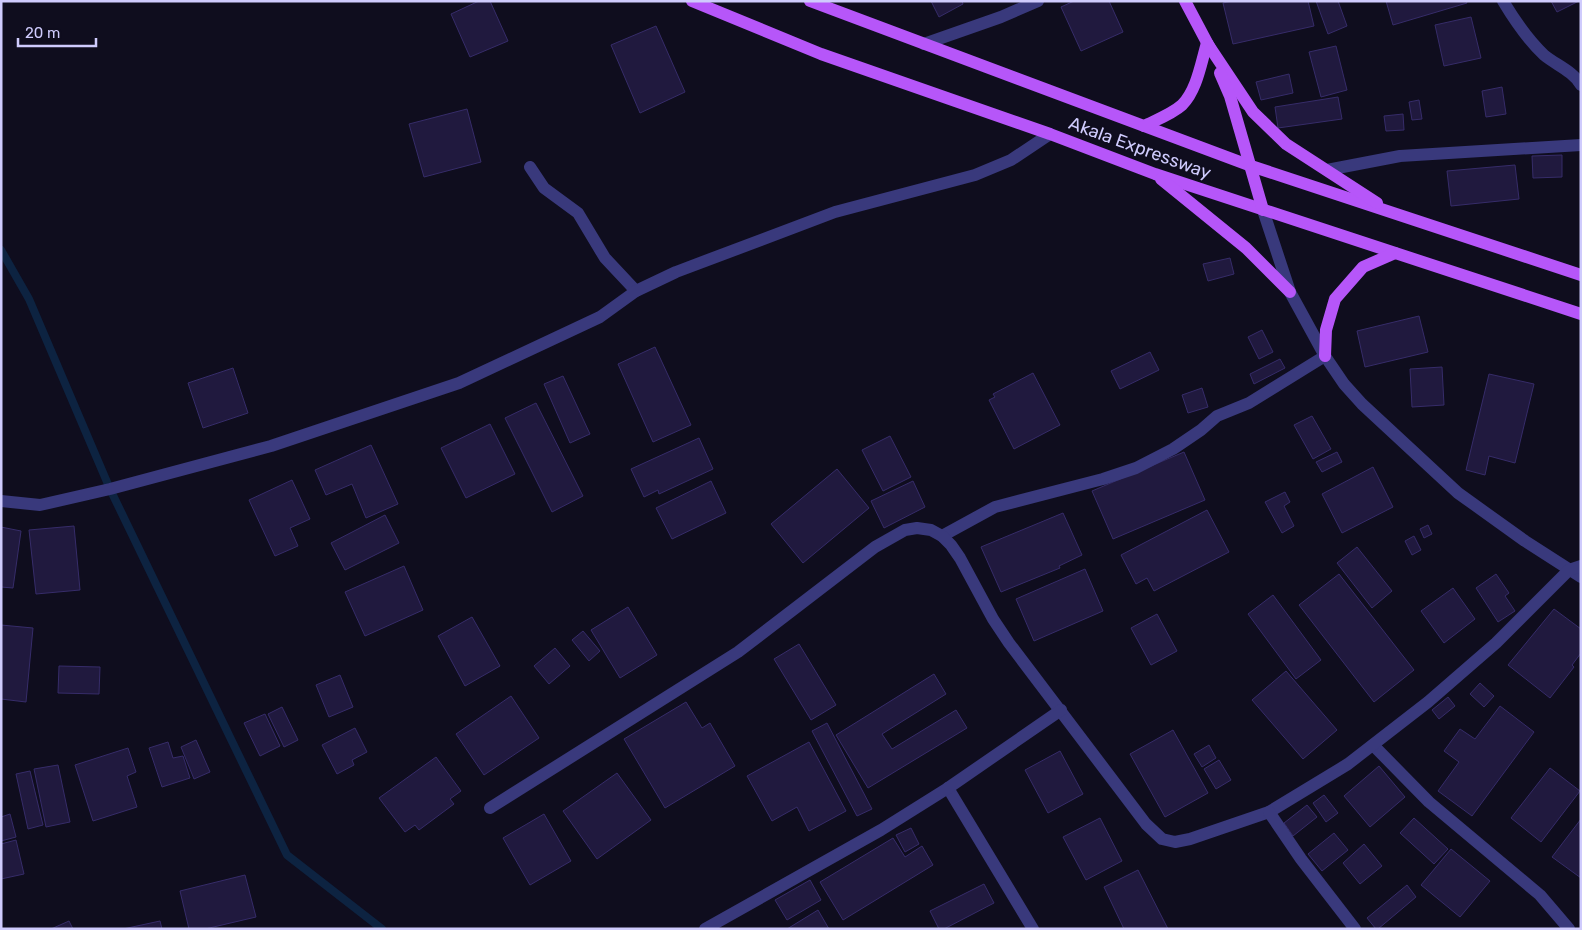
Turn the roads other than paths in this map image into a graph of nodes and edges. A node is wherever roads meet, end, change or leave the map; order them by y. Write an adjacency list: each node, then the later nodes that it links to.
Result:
1 (692, 1): 10 (main road, Akala Expressway)
2 (810, 1): 7 (main road, Akala Expressway)
3 (1038, 1): 7 (street)
4 (1185, 1): 6 (main road)
5 (1502, 1): 8 (street)
6 (1208, 43): 9 (main road); 12 (main road); 14 (main road)
7 (924, 44): 9 (main road, Akala Expressway)
8 (1581, 85)
9 (1144, 126): 12 (main road, Akala Expressway)
10 (1050, 134): 15 (main road, Akala Expressway); 20 (street)
11 (1581, 145): 14 (street)
12 (1251, 166): 16 (main road); 17 (main road, Akala Expressway)
13 (530, 167): 20 (street)
14 (1327, 170): 17 (main road)
15 (1155, 174): 16 (main road, Akala Expressway); 21 (main road)
16 (1263, 210): 18 (main road, Akala Expressway); 21 (street)
17 (1393, 214): 19 (main road, Akala Expressway)
18 (1395, 253): 22 (main road, Akala Expressway); 23 (main road)
19 (1581, 275)
20 (636, 291): 24 (street)
21 (1290, 292): 23 (street)
22 (1581, 314)
23 (1325, 356): 25 (street); 26 (street)
24 (1, 501)
25 (942, 536): 28 (street); 31 (street)
26 (1575, 568): 27 (street); 29 (street)
27 (1581, 578)
28 (1061, 710): 30 (street); 32 (street)
29 (1373, 745): 32 (street); 36 (street)
30 (948, 788): 33 (street); 34 (street)
31 (490, 808)
32 (1269, 812): 35 (street)
33 (707, 928)
34 (1033, 929)
35 (1355, 929)
36 (1569, 929)

